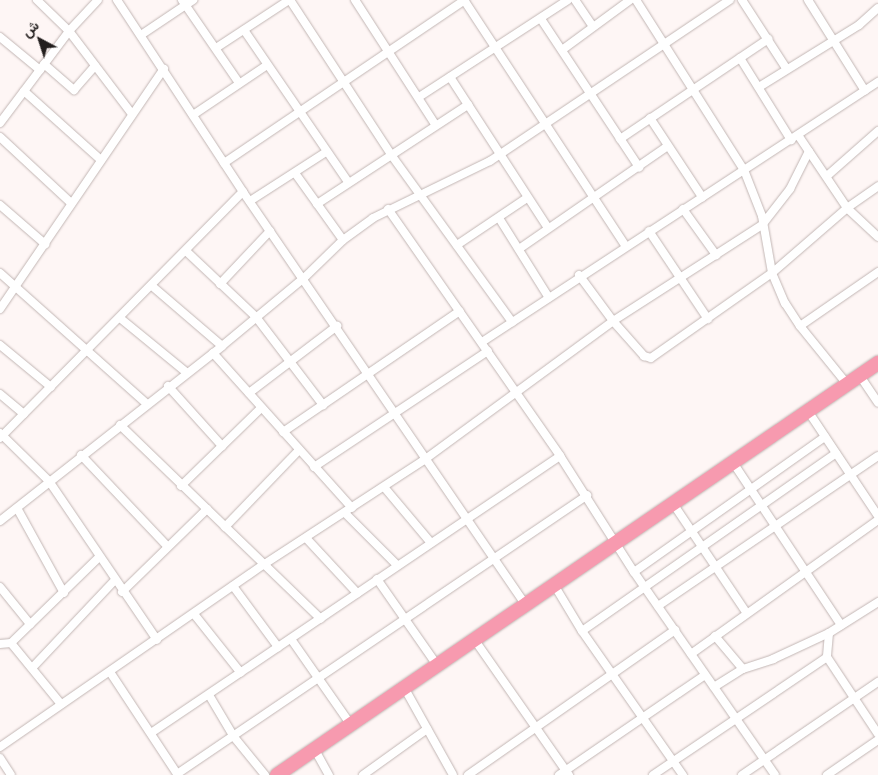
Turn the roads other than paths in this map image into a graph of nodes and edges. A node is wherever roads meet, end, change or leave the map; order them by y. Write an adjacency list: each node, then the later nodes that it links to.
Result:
1 (37, 0): 20 (street)
2 (98, 0): 20 (street)
3 (117, 0): 21 (street)
4 (193, 0): 15 (street)
5 (290, 0): 19 (street); 37 (street)
6 (357, 0): 29 (street)
7 (464, 0): 26 (street); 29 (street)
8 (568, 0): 17 (street)
9 (575, 0): 18 (street)
10 (630, 0): 18 (street)
11 (636, 0): 25 (street)
12 (730, 0): 25 (street)
13 (742, 0): 23 (street)
14 (808, 0): 24 (street)
15 (184, 2): 21 (street); 27 (street)
16 (878, 8): 24 (street)
17 (541, 19): 26 (street); 28 (street)
18 (593, 27): 28 (street)
19 (244, 30): 27 (street); 31 (street)
20 (69, 31): 32 (street); 33 (street)
21 (141, 35): 35 (street)
22 (0, 36): 33 (street)
23 (768, 39): 30 (street); 34 (street)
24 (834, 40): 34 (street); 43 (street)
25 (666, 44): 41 (street); 44 (street)
26 (496, 47): 36 (street); 52 (street)
27 (216, 48): 39 (street)
28 (562, 50): 44 (street)
29 (390, 51): 37 (street); 45 (street)
30 (740, 58): 40 (street); 41 (street)
31 (267, 65): 39 (street); 47 (street)
32 (96, 66): 33 (street); 48 (street)
33 (42, 67): 42 (street)
34 (786, 68): 40 (street)
35 (164, 69): 48 (street); 49 (street)
36 (450, 77): 45 (street); 46 (street)
37 (346, 81): 47 (street); 62 (street)
38 (878, 82): 43 (street)
39 (239, 83): 49 (street)
40 (759, 87): 56 (street)
41 (693, 88): 50 (street); 66 (street)
42 (24, 91): 51 (street); 63 (street)
43 (864, 91): 56 (street)
44 (590, 95): 52 (street); 57 (street)
45 (419, 97): 53 (street)
46 (468, 105): 53 (street); 61 (street)
47 (300, 110): 60 (street); 64 (street)
48 (132, 114): 63 (street)
49 (193, 115): 64 (street)
50 (650, 118): 57 (street); 58 (street)
51 (0, 123)
52 (546, 123): 61 (street); 75 (street)
53 (435, 124): 62 (street)
54 (878, 131): 68 (street)
55 (0, 137): 77 (street)
56 (794, 138): 59 (street); 66 (street)
57 (620, 139): 65 (street)
58 (668, 146): 65 (street); 73 (street)
59 (809, 151): 68 (street); 84 (street)
60 (326, 152): 67 (street); 69 (street)
61 (501, 154): 72 (street); 74 (street)
62 (392, 156): 69 (street); 72 (street)
63 (100, 160): 77 (street)
64 (224, 162): 71 (street)
65 (639, 167): 75 (street)
66 (744, 170): 73 (street); 84 (street)
67 (295, 172): 76 (street); 78 (street)
68 (827, 176): 81 (street)
69 (348, 182): 78 (street)
70 (878, 186): 81 (street)
71 (243, 192): 76 (street); 94 (street)
72 (422, 197): 80 (street); 91 (street)
73 (702, 197): 82 (street)
74 (527, 198): 83 (street); 85 (street)
75 (593, 198): 85 (street); 92 (street)
76 (250, 201): 86 (street)
77 (71, 204): 90 (street)
78 (317, 204): 89 (street)
79 (0, 205): 90 (street)
80 (388, 208): 89 (street); 107 (street)
81 (847, 208): 88 (street); 98 (street)
82 (683, 209): 87 (street); 95 (street)
83 (500, 218): 91 (street); 93 (street)
84 (762, 225): 95 (street); 98 (street)
85 (548, 228): 93 (street)
86 (270, 231): 100 (street); 102 (street)
87 (649, 231): 92 (street); 101 (street)
88 (878, 237)
89 (343, 240): 100 (street)
90 (45, 244): 104 (street)
91 (457, 246): 111 (street)
92 (626, 246): 99 (street)
93 (519, 249): 105 (street)
94 (186, 251): 102 (street); 103 (street)
95 (716, 255): 101 (street)
96 (878, 272): 114 (street)
97 (0, 273): 104 (street)
98 (772, 273): 110 (street); 114 (street)
99 (579, 275): 105 (street); 112 (street)
100 (304, 278): 108 (street); 113 (street)
101 (681, 278): 110 (street); 112 (street)
102 (220, 284): 108 (street)
103 (152, 286): 109 (street); 117 (street)
104 (16, 287): 106 (street); 118 (street)
105 (549, 298): 111 (street)
106 (0, 309)
107 (460, 311): 115 (street); 124 (street)
108 (256, 317): 117 (street); 121 (street)
109 (120, 318): 118 (street); 123 (street)
110 (708, 319): 112 (street)
111 (512, 322): 115 (street)
112 (613, 322): 131 (street)
113 (337, 326): 121 (street); 124 (street)
114 (800, 326): 126 (street)
115 (482, 342): 119 (street)
116 (0, 344): 128 (street)
117 (222, 346): 120 (street)
118 (87, 350): 128 (street); 132 (street)
119 (488, 351): 131 (street); 138 (street)
120 (213, 353): 123 (street); 129 (street)
121 (290, 361): 129 (street); 134 (street)
122 (878, 363): 125 (highway)
123 (186, 372): 127 (street)
124 (368, 373): 134 (street); 138 (street)
125 (860, 376): 126 (highway); 133 (street)
126 (847, 384): 136 (highway)
127 (168, 386): 132 (street); 143 (street)
128 (51, 387): 137 (street)
129 (249, 393): 135 (street)
130 (0, 394): 137 (street)
131 (516, 394): 147 (street); 149 (street)
132 (146, 403): 139 (street)
133 (878, 403)
134 (323, 405): 140 (street)
135 (261, 408): 140 (street); 143 (street)
136 (808, 411): 142 (street); 150 (highway)
137 (24, 414): 141 (street)
138 (395, 415): 149 (street); 151 (street)
139 (120, 425): 146 (street); 154 (street)
140 (283, 432): 144 (street)
141 (1, 435): 153 (street)
142 (825, 436): 145 (street); 156 (street)
143 (222, 446): 154 (street)
144 (298, 450): 151 (street); 168 (street)
145 (836, 453): 152 (street); 159 (street)
146 (81, 456): 153 (street); 174 (street)
147 (560, 456): 157 (street); 167 (street)
148 (878, 456): 152 (street)
149 (424, 460): 155 (street); 167 (street)
150 (732, 461): 156 (street); 158 (highway)
151 (314, 467): 161 (street)
152 (851, 476): 164 (street); 169 (street)
153 (49, 481): 160 (street); 176 (street)
154 (181, 486): 162 (street)
155 (384, 487): 161 (street); 173 (street)
156 (750, 490): 159 (street); 170 (street)
157 (587, 495): 172 (street); 177 (street)
158 (672, 502): 170 (street); 172 (highway)
159 (760, 506): 169 (street); 175 (street)
160 (17, 508): 166 (street); 190 (street)
161 (352, 508): 163 (street)
162 (207, 509): 168 (street); 174 (street)
163 (345, 513): 171 (street); 179 (street)
164 (878, 516)
165 (878, 520): 182 (street)
166 (0, 521)
167 (466, 521): 173 (street); 177 (street)
168 (225, 527): 178 (street)
169 (774, 527): 180 (street); 182 (street)
170 (691, 532): 175 (street); 181 (street)
171 (307, 539): 178 (street); 191 (street)
172 (616, 540): 181 (street); 185 (highway)
173 (431, 543): 179 (street)
174 (167, 546): 189 (street)
175 (702, 547): 180 (street); 188 (street)
176 (99, 557): 184 (street); 190 (street)
177 (493, 561): 193 (street); 198 (street)
178 (263, 565): 186 (street); 197 (street)
179 (398, 565): 183 (street)
180 (716, 566): 194 (street); 195 (street)
181 (634, 572): 188 (street)
182 (804, 572): 195 (street); 200 (street)
183 (377, 579): 191 (street); 198 (street)
184 (114, 581): 189 (street); 214 (street)
185 (553, 583): 193 (highway); 202 (street)
186 (233, 586): 196 (street); 210 (street)
187 (0, 587): 199 (street)
188 (645, 587): 194 (street); 202 (street)
189 (122, 592): 207 (street)
190 (64, 593): 199 (street)
191 (356, 593): 197 (street)
192 (878, 602): 200 (street)
193 (524, 603): 206 (highway)
194 (658, 606): 201 (street)
195 (746, 612): 204 (street)
196 (194, 614): 207 (street); 217 (street)
197 (320, 619): 205 (street)
198 (406, 620): 213 (street); 220 (street)
199 (30, 624): 208 (street)
200 (842, 625): 203 (street)
201 (675, 630): 211 (street); 218 (street)
202 (582, 631): 218 (street)
203 (829, 633): 212 (street); 215 (street)
204 (715, 636): 211 (street); 215 (street)
205 (291, 639): 210 (street); 220 (street)
206 (474, 639): 213 (highway); 230 (street)
207 (157, 640): 216 (street)
208 (11, 643): 209 (street); 214 (street)
209 (1, 645)
210 (278, 647): 217 (street)
211 (691, 654): 219 (street)
212 (827, 658): 225 (street); 227 (street)
213 (437, 665): 223 (highway)
214 (33, 668): 226 (street)
215 (743, 669): 222 (street)
216 (110, 672): 226 (street); 232 (street)
217 (241, 673): 224 (street)
218 (612, 673): 228 (street); 230 (street)
219 (706, 675): 222 (street); 228 (street)
220 (318, 678): 229 (street); 234 (street)
221 (878, 682): 225 (street)
222 (714, 687): 227 (street)
223 (405, 689): 229 (highway); 231 (street)
224 (209, 694): 232 (street); 234 (street)
225 (856, 697): 233 (street); 239 (street)
226 (61, 704): 236 (street)
227 (736, 716): 239 (street); 240 (street)
228 (643, 717): 240 (street); 242 (street)
229 (351, 725): 237 (highway)
230 (537, 727): 242 (street); 250 (street)
231 (427, 729): 241 (street); 248 (street)
232 (151, 733): 244 (street)
233 (878, 734)
234 (234, 737): 244 (street); 245 (street)
235 (878, 740): 256 (street)
236 (0, 747)
237 (315, 750): 246 (highway); 247 (street)
238 (0, 758): 243 (street)
239 (765, 760): 254 (street); 255 (street)
240 (673, 761): 252 (street); 253 (street)
241 (451, 772): 249 (street)
242 (568, 773): 251 (street)
243 (11, 775)
244 (178, 775)
245 (265, 775)
246 (277, 775)
247 (329, 775)
248 (363, 775)
249 (442, 775)
250 (468, 775)
251 (559, 775)
252 (653, 775)
253 (683, 775)
254 (742, 775)
255 (775, 775)
256 (827, 775)

